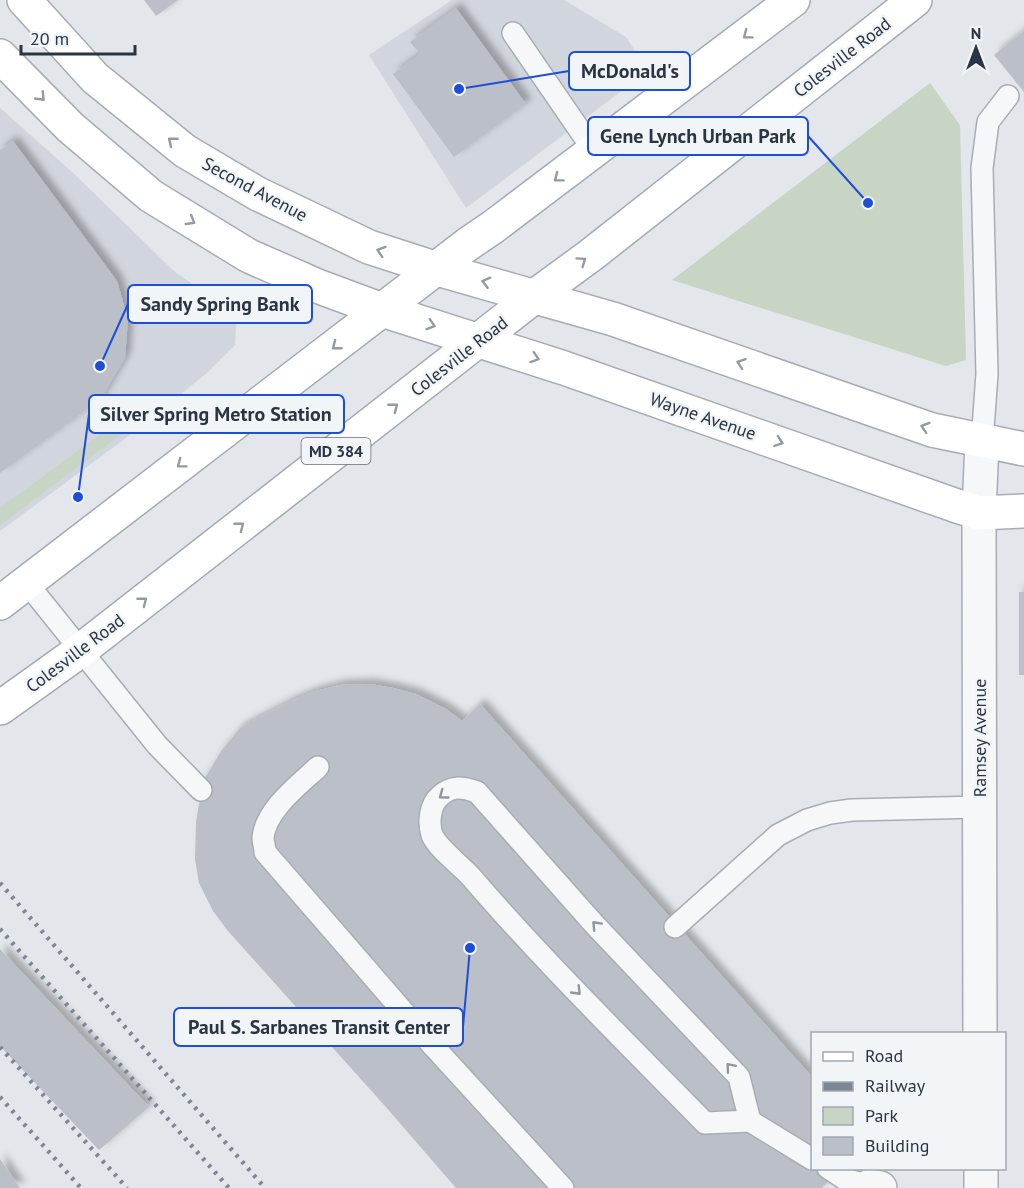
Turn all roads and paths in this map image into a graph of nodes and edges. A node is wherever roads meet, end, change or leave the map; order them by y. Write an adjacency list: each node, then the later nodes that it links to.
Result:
1 (24, 0): 8 (street, Second Avenue, one-way to 1)
2 (793, 0): 7 (street, one-way to 7)
3 (915, 0): 9 (street, Colesville Road / MD 384, one-way to 3)
4 (513, 33): 7 (lane)
5 (0, 56): 10 (street, one-way to 10)
6 (1008, 96): 12 (lane)
7 (594, 151): 8 (street, one-way to 8)
8 (437, 269): 9 (street, Second Avenue, one-way to 8); 10 (street)
9 (535, 296): 11 (street, Colesville Road / MD 384); 12 (street, one-way to 9)
10 (382, 310): 11 (street, Wayne Avenue, one-way to 11); 16 (street, one-way to 16)
11 (479, 341): 15 (street, Wayne Avenue, one-way to 15); 18 (street, Colesville Road / MD 384, one-way to 11)
12 (982, 442): 13 (street); 15 (street, Ramsey Avenue)
13 (1024, 449)
14 (1024, 512): 15 (street, Wayne Avenue)
15 (979, 513): 22 (street, Ramsey Avenue)
16 (26, 582): 17 (street); 18 (lane)
17 (0, 603)
18 (81, 650): 19 (street, Colesville Road / MD 384); 21 (lane)
19 (0, 708)
20 (318, 768): 30 (lane)
21 (201, 790)
22 (979, 807): 23 (lane); 24 (street, Ramsey Avenue)
23 (675, 927)
24 (980, 1032)
25 (750, 1121): 25 (lane, one-way to 25); 26 (lane)
26 (811, 1158)
27 (831, 1170): 29 (lane)
28 (981, 1170): 31 (street)
29 (873, 1187)
30 (563, 1188)
31 (981, 1188)

